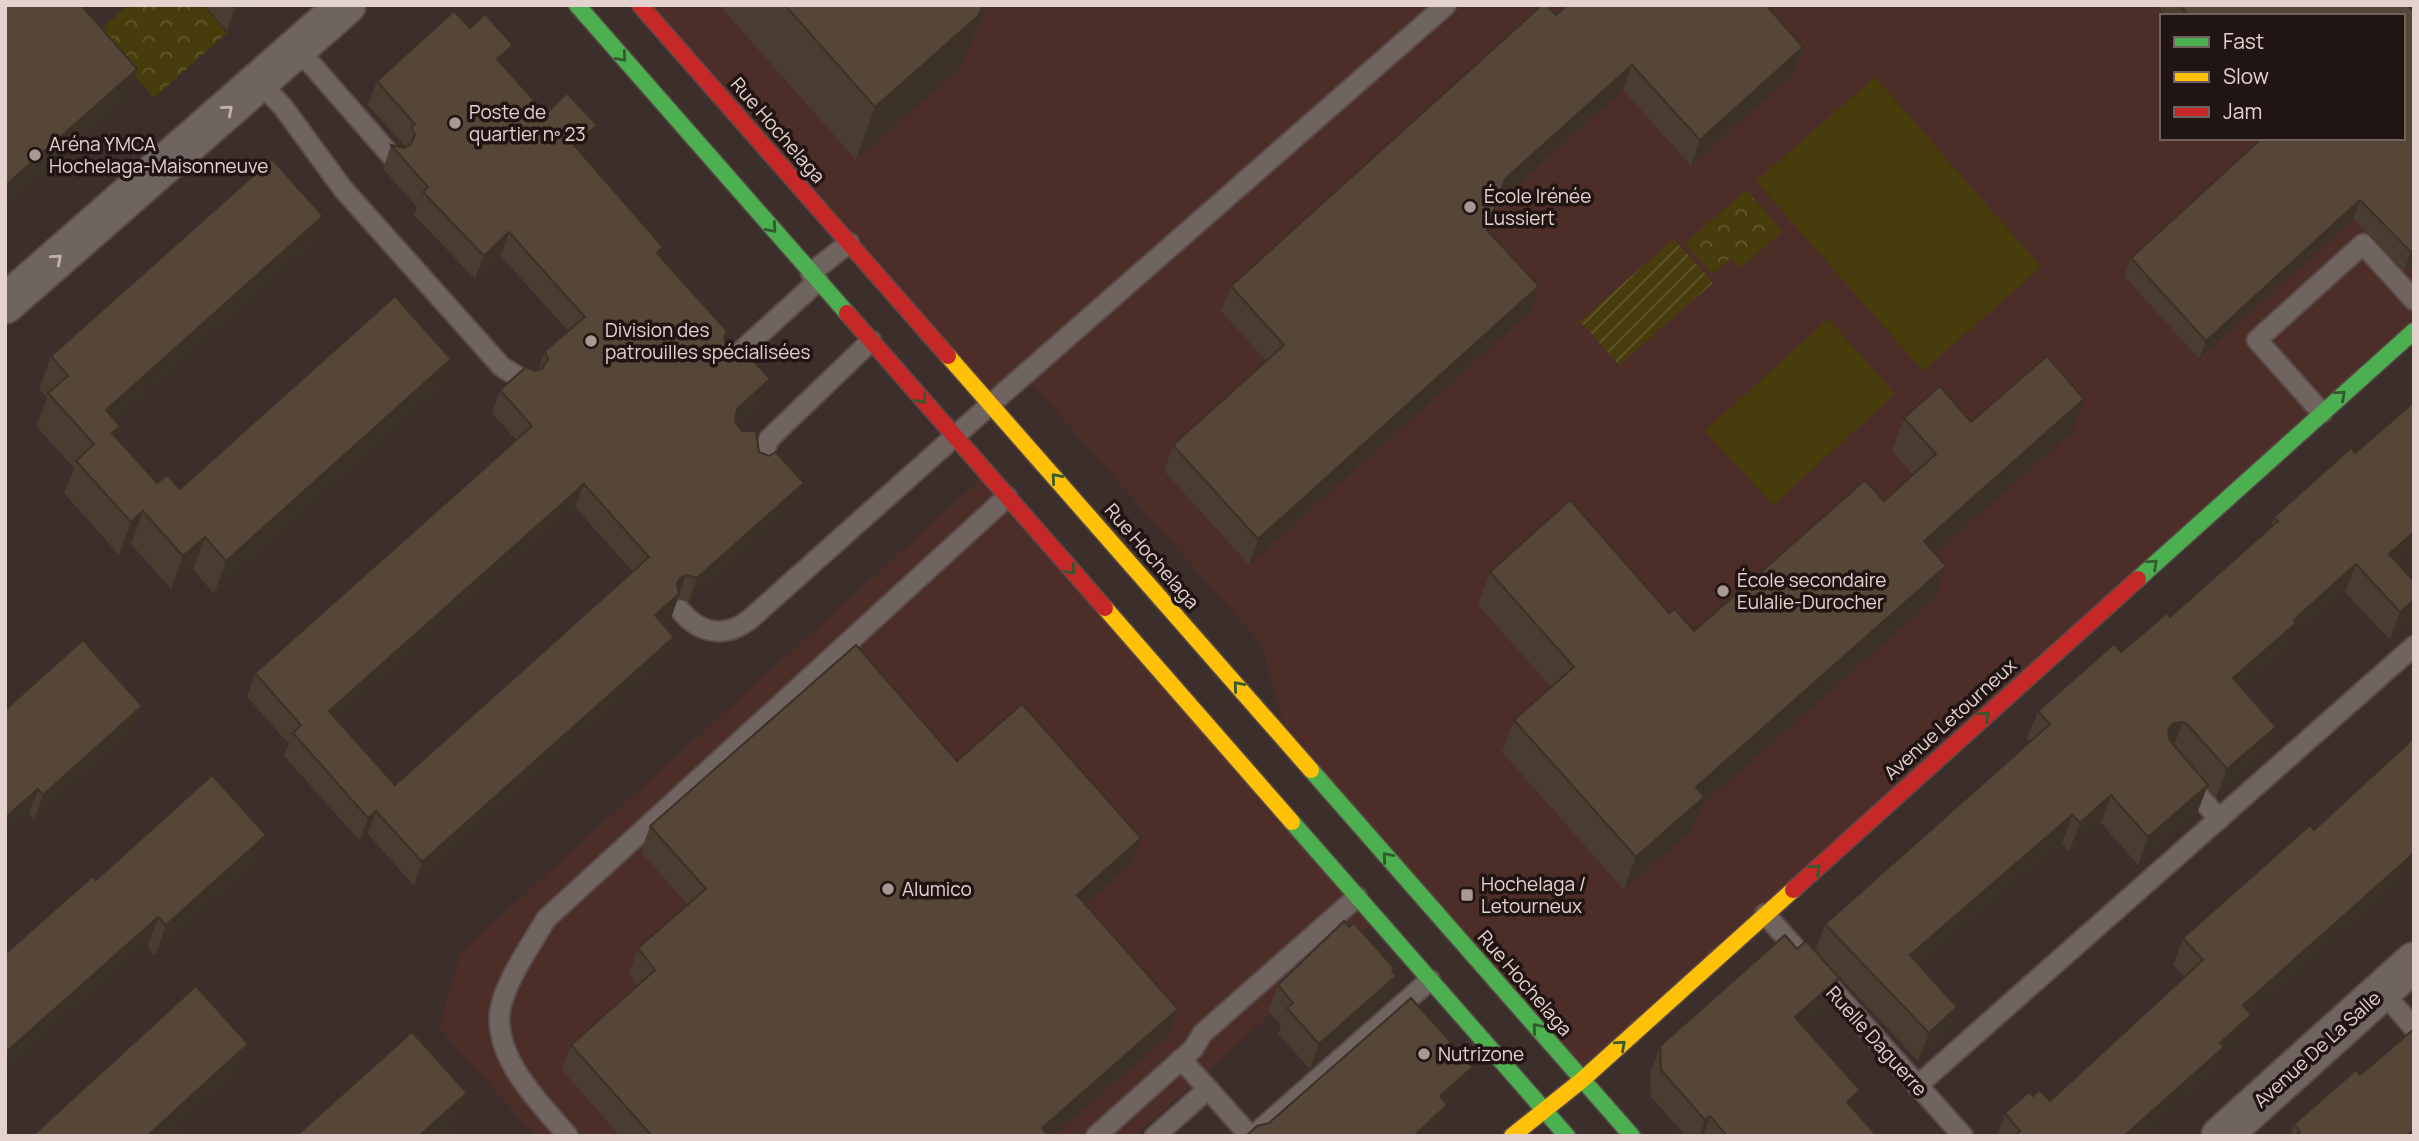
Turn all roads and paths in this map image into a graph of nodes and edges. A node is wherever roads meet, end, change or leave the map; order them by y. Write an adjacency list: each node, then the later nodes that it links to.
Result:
1 (346, 5): 5 (street)
2 (577, 5): 9 (main road, one-way to 9)
3 (640, 5): 8 (main road, Rue Hochelaga)
4 (1446, 5): 16 (lane)
5 (298, 49): 6 (street); 7 (lane)
6 (260, 82): 11 (street, one-way to 6); 15 (lane)
7 (394, 159)
8 (849, 243): 9 (lane); 16 (main road, Rue Hochelaga)
9 (815, 277): 13 (main road); 14 (lane)
10 (2414, 300): 17 (lane)
11 (5, 304)
12 (2414, 331): 17 (main road, Avenue Letourneux, one-way to 12)
13 (871, 341): 18 (main road, one-way to 18); 19 (lane)
14 (727, 364)
15 (527, 383)
16 (991, 404): 18 (lane); 34 (main road, Rue Hochelaga, one-way to 16)
17 (2322, 412): 28 (main road, Avenue Letourneux, one-way to 17)
18 (955, 437): 22 (main road); 23 (lane)
19 (769, 439): 20 (lane); 21 (lane)
20 (748, 442)
21 (759, 467)
22 (1007, 497): 27 (main road, one-way to 27); 38 (lane)
23 (680, 610)
24 (2414, 646): 26 (lane)
25 (2169, 762): 26 (lane)
26 (2219, 819): 35 (lane)
27 (1357, 897): 30 (main road); 33 (lane)
28 (1765, 914): 34 (main road, Avenue Letourneux, one-way to 28); 35 (lane, Ruelle Daguerre)
29 (2414, 962): 31 (street, Avenue De La Salle)
30 (1430, 980): 37 (main road); 41 (lane)
31 (2382, 991): 32 (lane); 46 (street, Avenue De La Salle)
32 (2414, 1028)
33 (1181, 1059): 36 (lane); 39 (lane)
34 (1582, 1080): 37 (main road, Avenue Letourneux); 44 (main road, Rue Hochelaga)
35 (1917, 1086): 45 (lane, Ruelle Daguerre)
36 (1208, 1089): 40 (lane); 41 (lane)
37 (1543, 1109): 42 (main road, Avenue Letourneux); 43 (main road)
38 (569, 1136)
39 (1096, 1136)
40 (1155, 1136)
41 (1252, 1136)
42 (1512, 1136)
43 (1567, 1136)
44 (1632, 1136)
45 (1963, 1136)
46 (2221, 1136)

